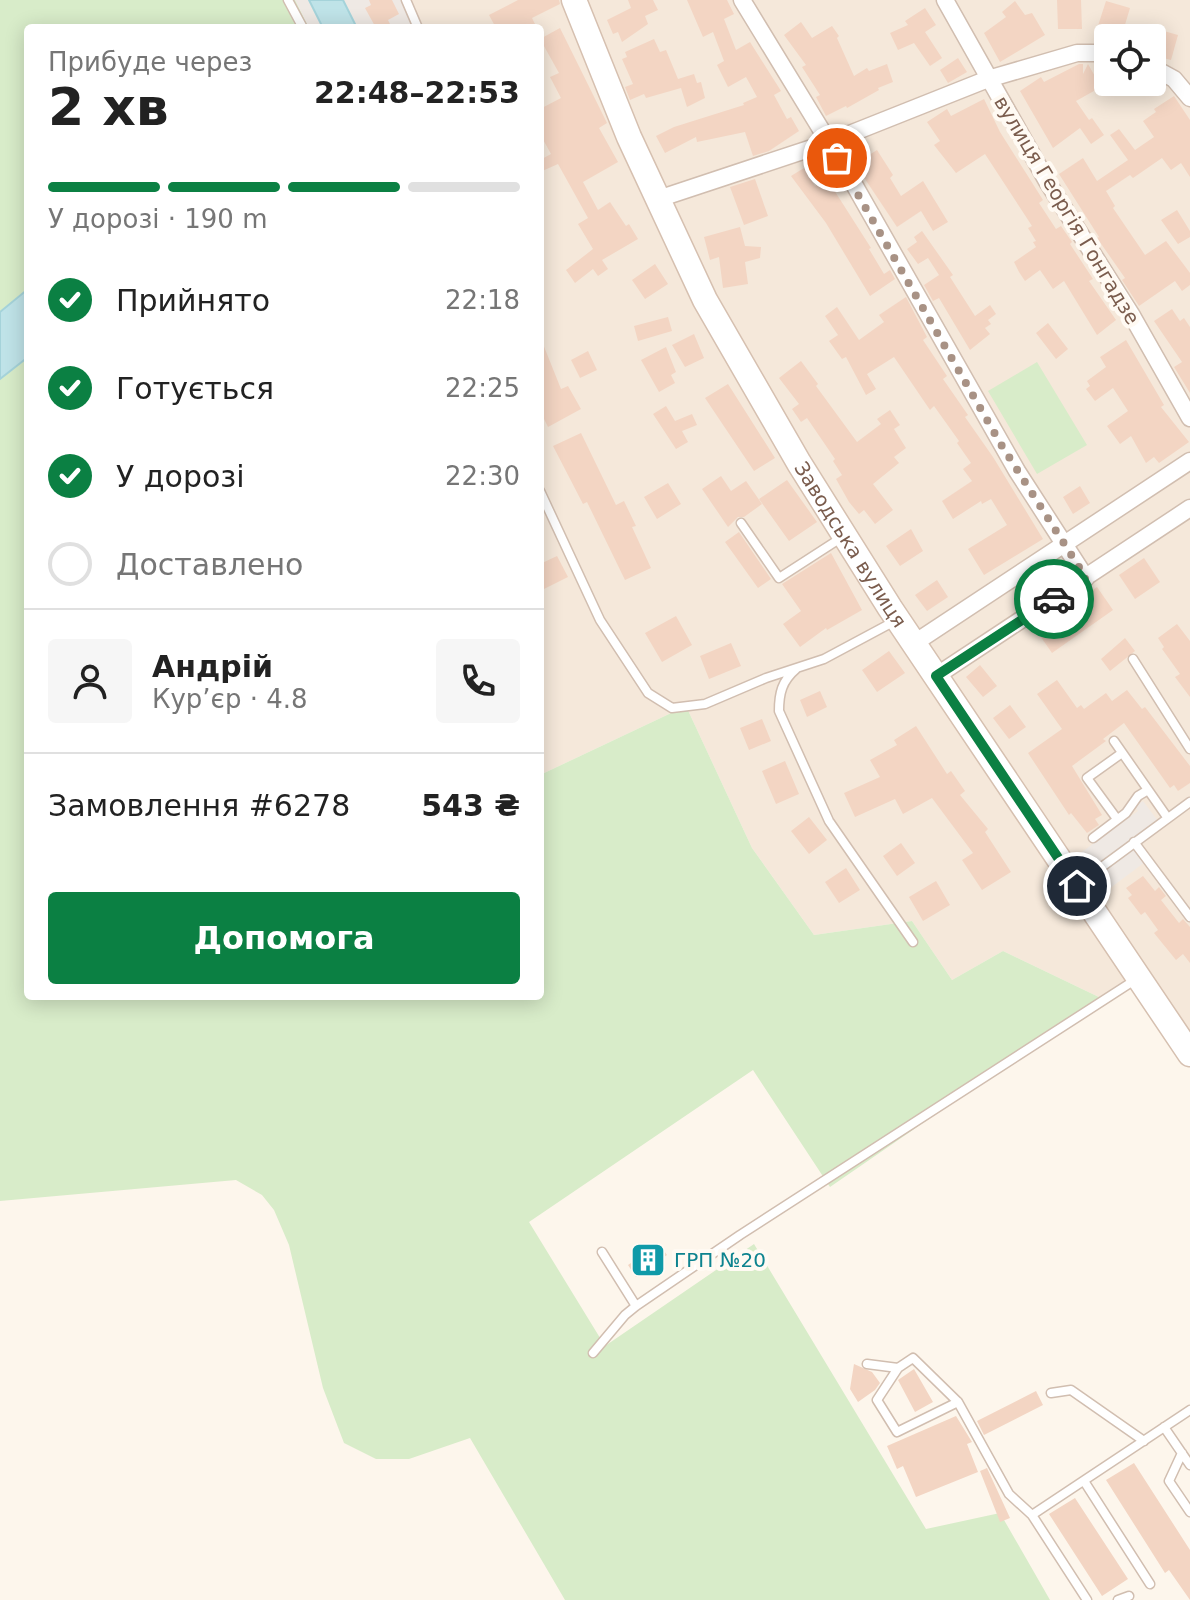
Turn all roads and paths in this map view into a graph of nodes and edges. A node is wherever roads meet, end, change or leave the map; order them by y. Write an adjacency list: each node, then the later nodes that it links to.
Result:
1 (288, 0): 6 (lane)
2 (406, 0): 7 (lane)
3 (574, 0): 13 (main road, Заводська вулиця)
4 (742, 0): 12 (street)
5 (945, 0): 10 (street, вулиця Георгія Гонгадзе)
6 (301, 24)
7 (416, 24)
8 (1094, 53): 10 (street)
9 (1166, 75): 11 (street)
10 (988, 79): 12 (street); 14 (street, вулиця Георгія Гонгадзе)
11 (1190, 98)
12 (827, 143): 13 (street); 20 (street)
13 (658, 199): 19 (main road, Заводська вулиця)
14 (1190, 418)
15 (1190, 461): 20 (street)
16 (544, 500): 25 (lane)
17 (1190, 508): 21 (street)
18 (741, 523): 19 (lane)
19 (844, 535): 22 (main road, Заводська вулиця)
20 (1064, 545): 21 (street); 23 (street)
21 (1086, 578): 26 (street)
22 (897, 620): 23 (main road, Заводська вулиця); 25 (lane)
23 (913, 644): 26 (main road, Заводська вулиця)
24 (1133, 659): 28 (lane)
25 (803, 665): 38 (lane)
26 (936, 676): 36 (main road, Заводська вулиця)
27 (1114, 741): 29 (lane)
28 (1190, 749)
29 (1122, 753): 30 (lane); 33 (lane)
30 (1148, 790): 32 (lane); 33 (lane)
31 (1190, 802): 32 (lane)
32 (1167, 817): 35 (lane)
33 (1117, 819): 34 (lane)
34 (1093, 838)
35 (1134, 842): 36 (lane); 37 (lane)
36 (1077, 886): 39 (main road, Заводська вулиця)
37 (1190, 917)
38 (913, 942)
39 (1138, 978): 40 (main road, Заводська вулиця); 42 (lane)
40 (1190, 1054)
41 (602, 1252): 42 (lane)
42 (636, 1306): 43 (lane)
43 (593, 1353)
44 (867, 1364): 45 (lane)
45 (898, 1368): 47 (lane); 47 (lane)
46 (1051, 1393): 50 (lane)
47 (958, 1402): 55 (lane)
48 (1190, 1410): 49 (lane)
49 (1164, 1427): 50 (lane); 51 (lane)
50 (1144, 1441): 53 (lane)
51 (1182, 1453): 52 (lane); 54 (lane)
52 (1190, 1465)
53 (1084, 1481): 55 (lane); 56 (lane)
54 (1190, 1512)
55 (1032, 1515): 58 (lane)
56 (1150, 1584)
57 (1129, 1596): 59 (lane)
58 (1087, 1600)
59 (1118, 1600)

